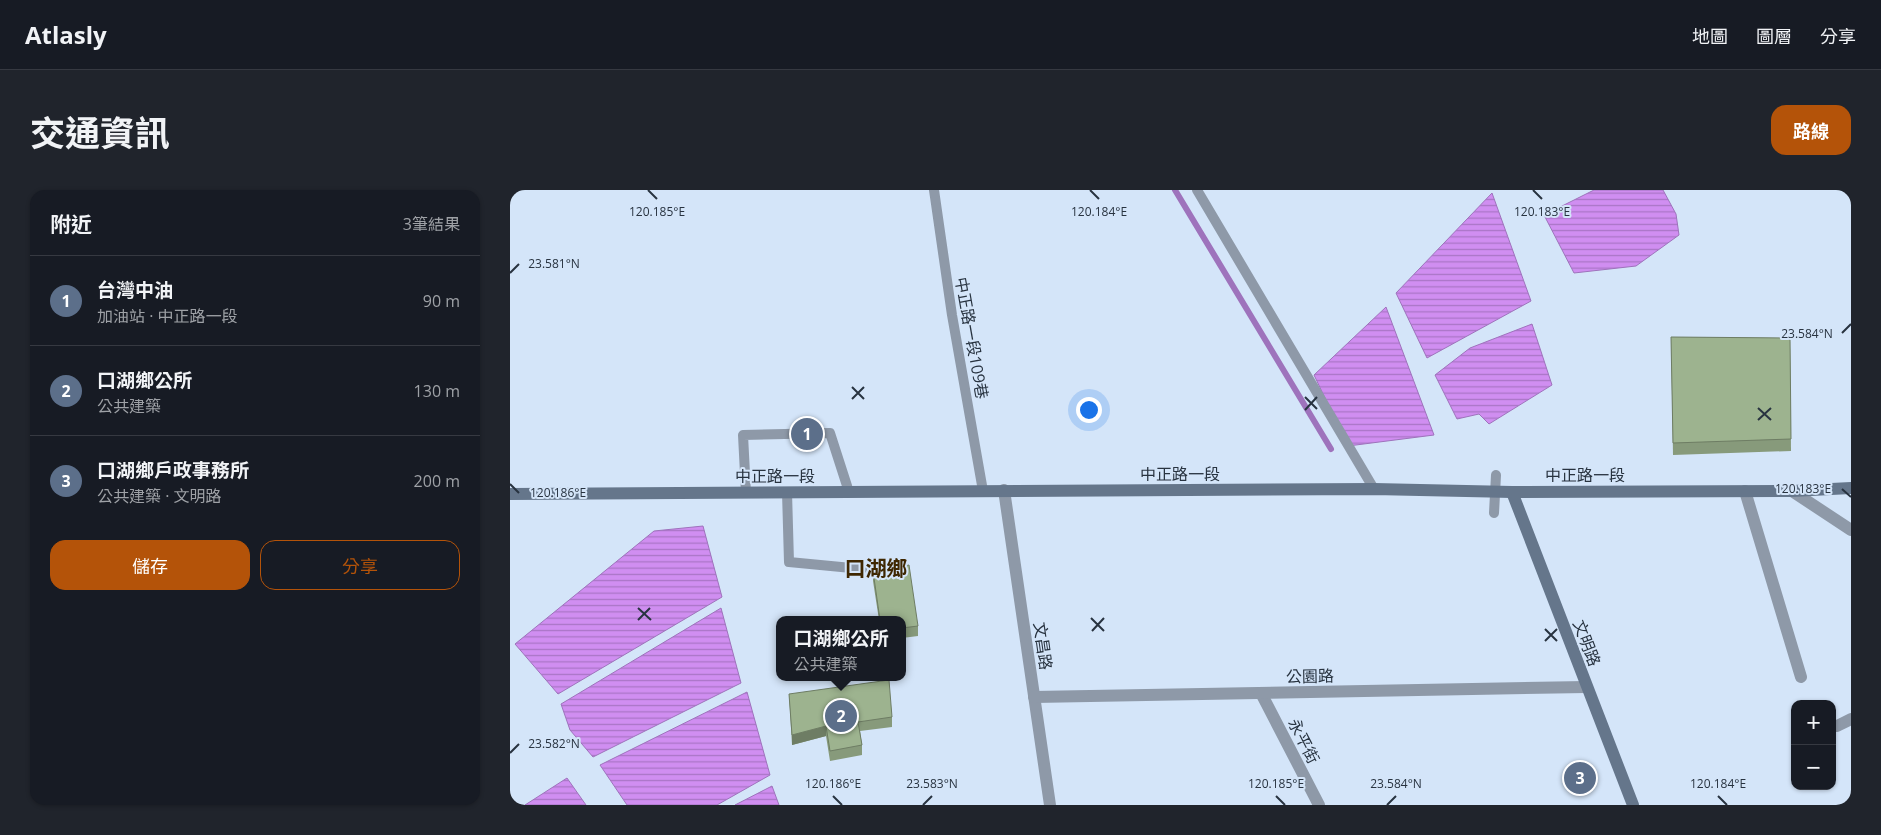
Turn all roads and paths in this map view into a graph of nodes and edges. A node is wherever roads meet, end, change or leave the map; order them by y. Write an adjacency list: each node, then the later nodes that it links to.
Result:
1 (934, 190): 7 (lane, 中正路一段109巷)
2 (1197, 190): 5 (lane)
3 (1496, 476): 12 (lane)
4 (1851, 488): 9 (main road, 中正路一段)
5 (1374, 489): 6 (main road, 中正路一段); 12 (main road, 中正路一段)
6 (1004, 490): 7 (main road, 中正路一段); 22 (street, 文昌路)
7 (983, 491): 11 (main road, 中正路一段)
8 (1745, 491): 9 (main road, 中正路一段); 13 (main road, 中正路一段); 19 (street)
9 (1792, 491): 17 (street)
10 (787, 492): 11 (main road, 中正路一段); 14 (main road, 中正路一段); 18 (lane)
11 (849, 492): 14 (lane)
12 (1495, 492): 13 (main road, 中正路一段); 16 (lane)
13 (1512, 492): 20 (main road, 文明路)
14 (746, 493): 15 (main road, 中正路一段)
15 (510, 494)
16 (1494, 513)
17 (1851, 530)
18 (862, 570)
19 (1801, 677)
20 (1586, 687): 21 (street, 公園路); 25 (main road, 文明路)
21 (1261, 693): 22 (street, 公園路); 27 (street, 永平街)
22 (1034, 697): 26 (street, 文昌路)
23 (1851, 719): 24 (street)
24 (1837, 726)
25 (1628, 803)
26 (1050, 805)
27 (1319, 805)

